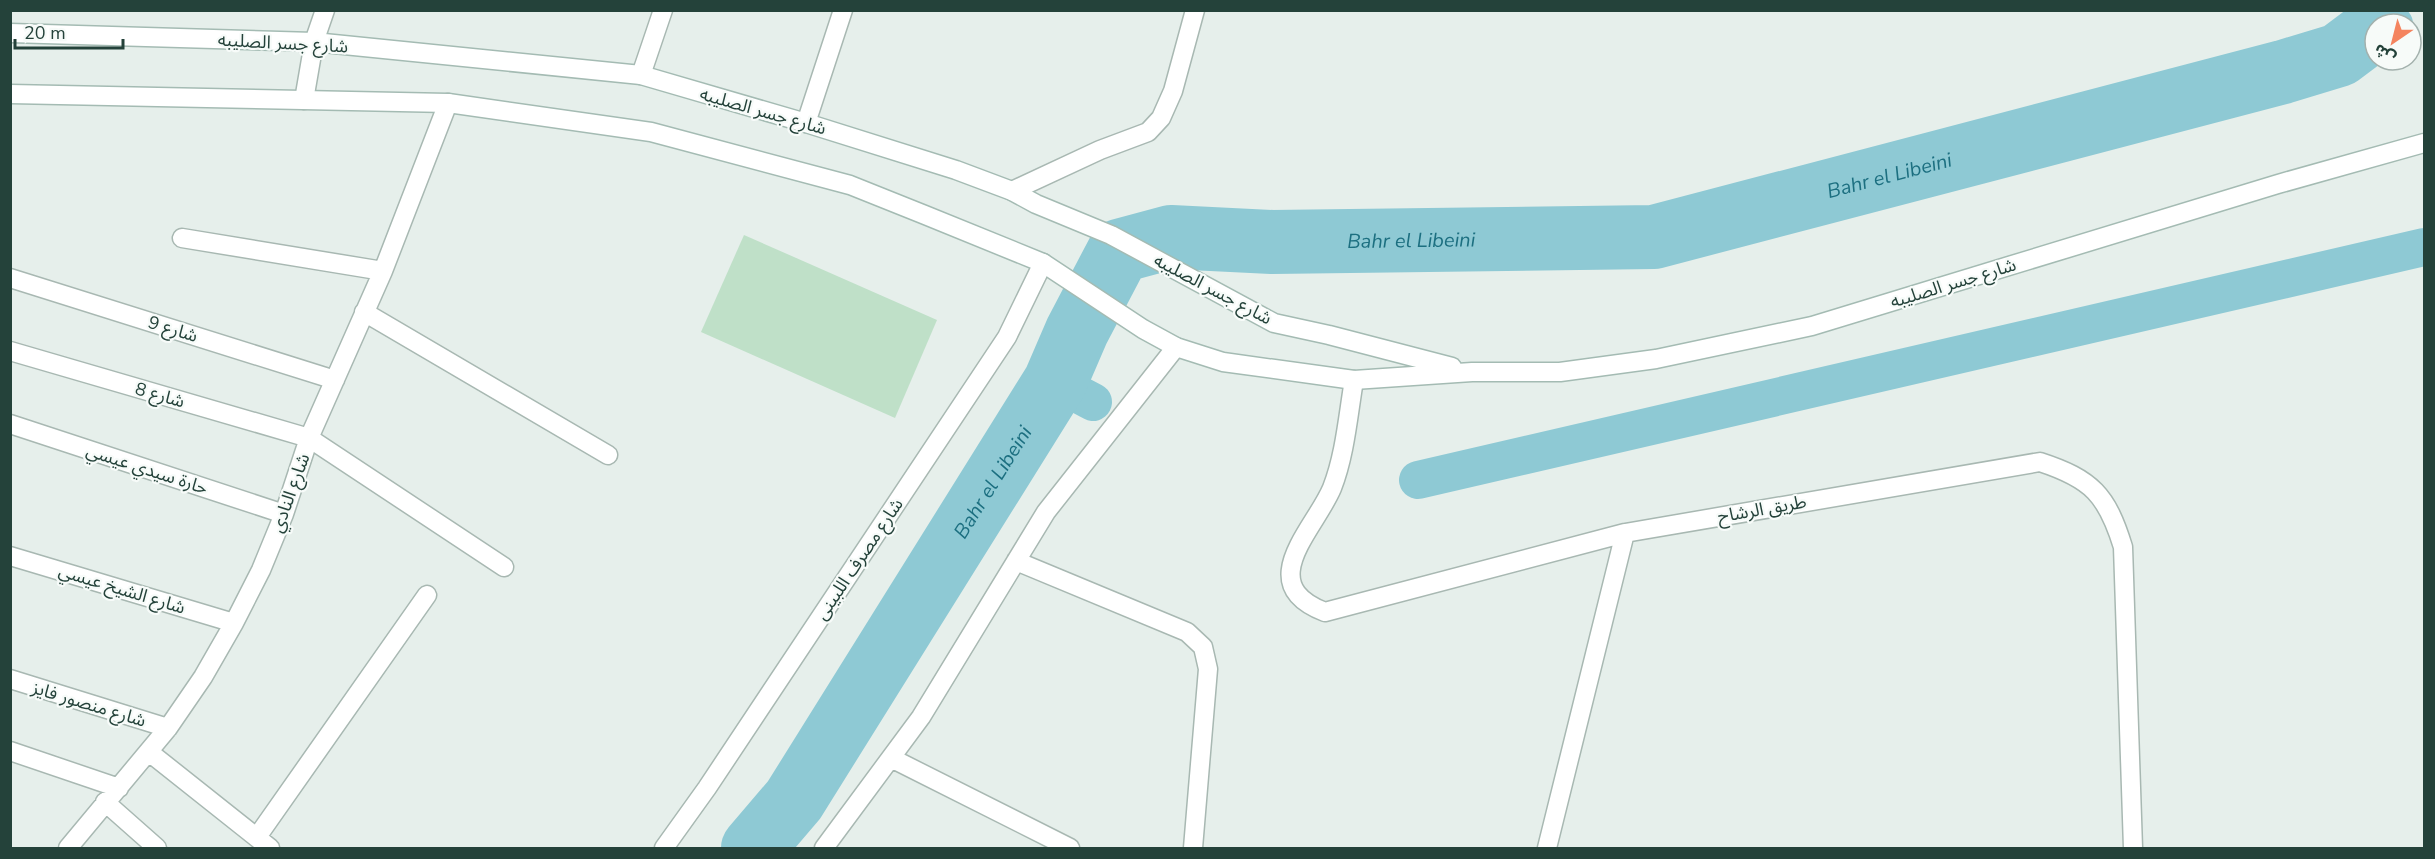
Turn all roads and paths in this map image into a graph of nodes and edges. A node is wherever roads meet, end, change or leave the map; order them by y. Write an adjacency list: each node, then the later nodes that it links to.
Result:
1 (325, 10): 6 (street)
2 (663, 10): 7 (street)
3 (843, 10): 11 (street)
4 (1194, 10): 13 (street)
5 (10, 33): 6 (street, شارع جسر الصليبه)
6 (314, 42): 7 (street, شارع جسر الصليبه); 9 (street)
7 (641, 75): 11 (street, شارع جسر الصليبه)
8 (10, 94): 9 (street, شارع جسر الصليبه)
9 (304, 100): 10 (street, شارع جسر الصليبه)
10 (448, 103): 15 (street, شارع جسر الصليبه); 16 (street, شارع النادي)
11 (807, 123): 13 (street, شارع جسر الصليبه)
12 (2424, 143): 21 (street, شارع جسر الصليبه)
13 (1012, 191): 21 (street, شارع جسر الصليبه)
14 (182, 238): 16 (street)
15 (1048, 266): 19 (street, شارع جسر الصليبه); 44 (street, شارع مصرف اللبينى)
16 (383, 271): 18 (street, شارع النادي)
17 (10, 278): 22 (street, شارع 9)
18 (364, 312): 22 (street, شارع النادي); 26 (street)
19 (1176, 347): 23 (street, شارع جسر الصليبه); 30 (street)
20 (10, 351): 25 (street, شارع 8)
21 (1472, 372): 23 (street, شارع جسر الصليبه)
22 (335, 380): 25 (street, شارع النادي)
23 (1354, 380): 28 (street, طريق الرشاح)
24 (10, 424): 27 (street, حارة سيدي عيسي)
25 (309, 438): 27 (street, شارع النادي); 31 (street, شارع 8)
26 (608, 455)
27 (284, 514): 33 (street, شارع النادي)
28 (1625, 533): 48 (street); 49 (street, طريق الرشاح)
29 (10, 556): 33 (street, شارع الشيخ عيسي)
30 (1016, 561): 38 (street); 47 (street)
31 (504, 567)
32 (427, 595): 41 (street)
33 (234, 623): 35 (street, شارع النادي)
34 (10, 679): 35 (street, شارع منصور فايز)
35 (168, 728): 37 (street, شارع النادي)
36 (10, 751): 39 (street)
37 (149, 752): 39 (street, شارع النادي); 41 (street)
38 (891, 758): 45 (street); 46 (street)
39 (119, 788): 40 (street, شارع النادي)
40 (105, 802): 42 (street, شارع النادي); 43 (street)
41 (264, 843)
42 (68, 849)
43 (157, 849)
44 (664, 849)
45 (824, 849)
46 (1070, 849)
47 (1193, 849)
48 (1547, 849)
49 (2133, 849)

